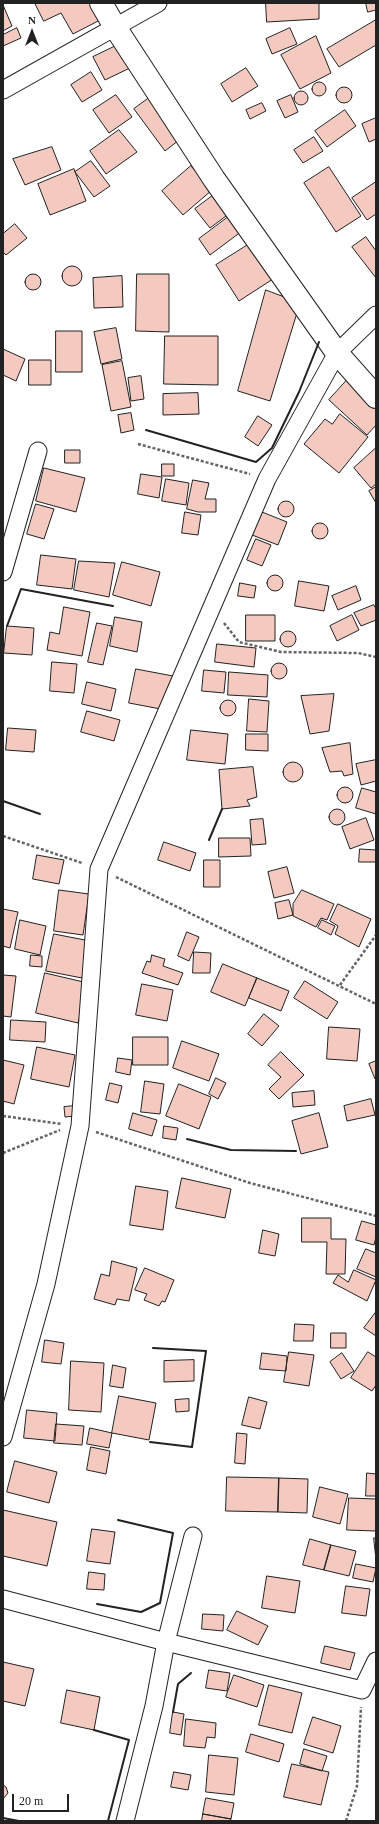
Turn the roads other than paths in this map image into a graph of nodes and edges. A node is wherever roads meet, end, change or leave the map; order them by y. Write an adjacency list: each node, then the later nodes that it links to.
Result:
1 (102, 3): 3 (highway)
2 (158, 3): 3 (street)
3 (115, 27): 4 (street); 6 (highway)
4 (3, 90)
5 (376, 315): 6 (street)
6 (337, 353): 7 (highway); 10 (street)
7 (376, 397)
8 (38, 451): 9 (street)
9 (3, 572)
10 (3, 1437)
11 (193, 1536): 13 (street)
12 (3, 1599): 13 (street)
13 (166, 1642): 14 (street); 15 (street)
14 (376, 1661)
15 (124, 1821)

